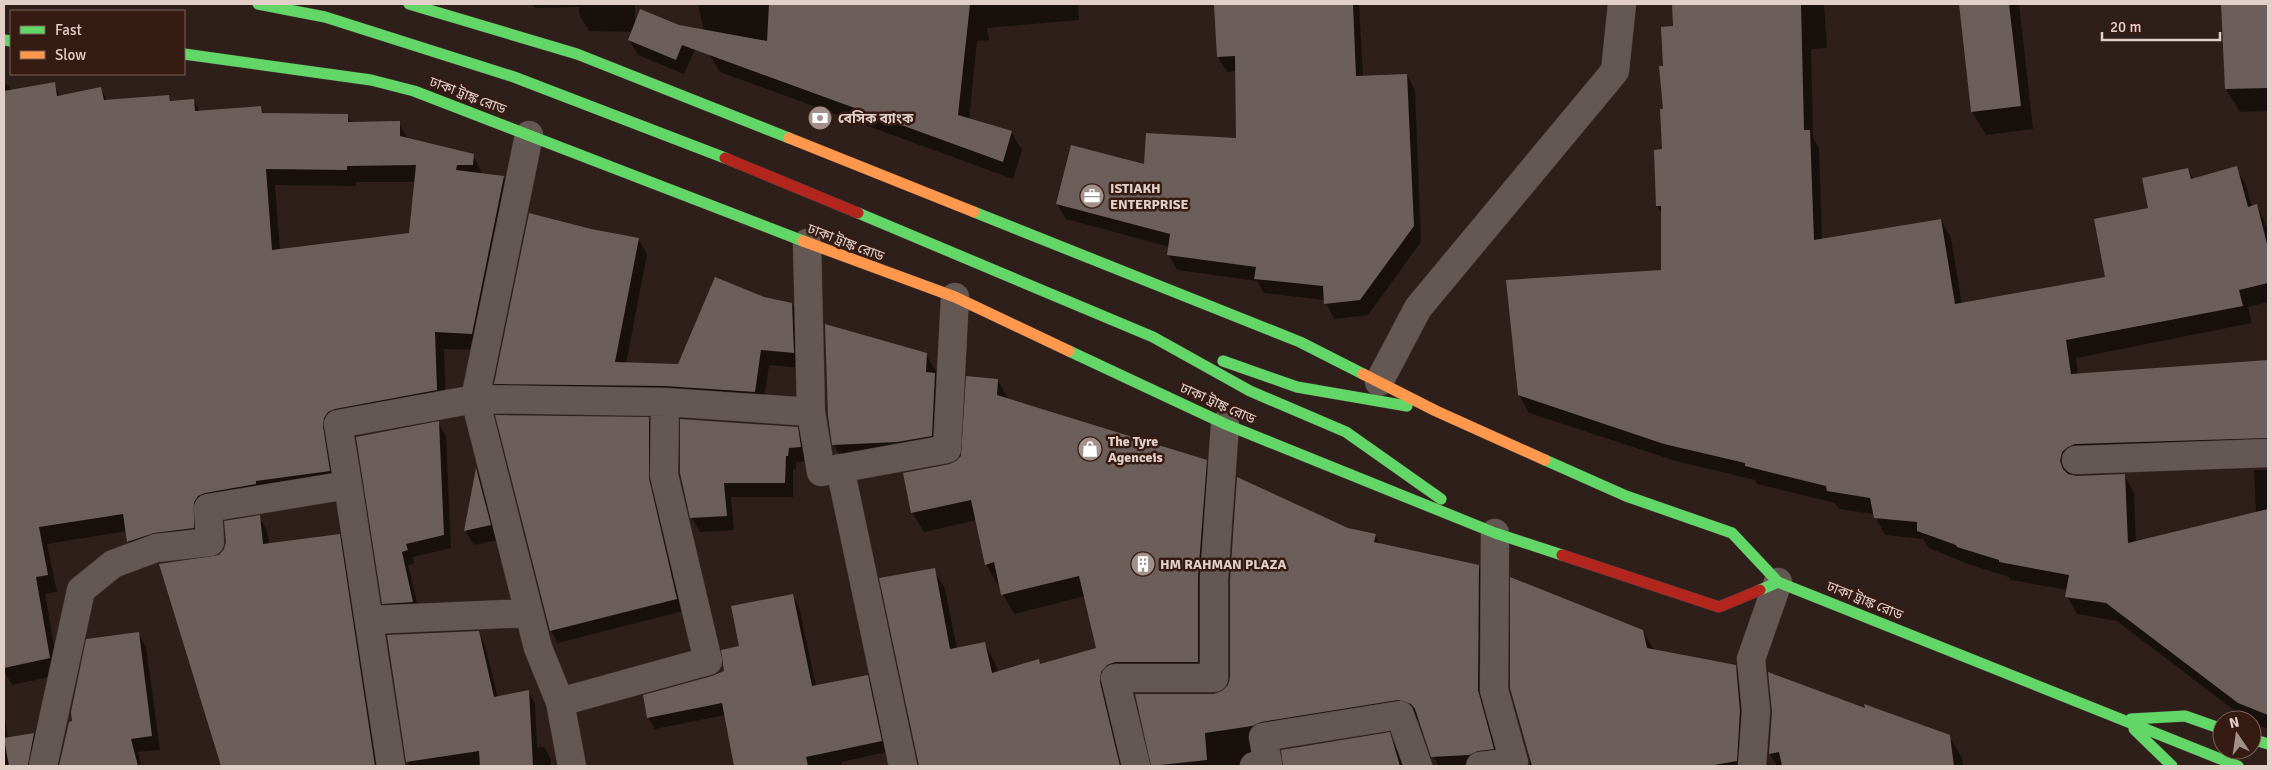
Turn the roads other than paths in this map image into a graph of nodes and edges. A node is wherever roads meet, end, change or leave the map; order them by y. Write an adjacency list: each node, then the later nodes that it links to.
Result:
1 (258, 4): 8 (main road, ঢাকা ট্রাঙ্ক রোড)
2 (409, 4): 9 (main road)
3 (1622, 4): 9 (street)
4 (185, 54): 5 (main road, ঢাকা ট্রাঙ্ক রোড)
5 (529, 135): 6 (main road, ঢাকা ট্রাঙ্ক রোড); 10 (street)
6 (807, 243): 7 (main road, ঢাকা ট্রাঙ্ক রোড); 13 (street)
7 (955, 297): 14 (main road, ঢাকা ট্রাঙ্ক রোড); 17 (street)
8 (1153, 337): 12 (main road, ঢাকা ট্রাঙ্ক রোড); 19 (main road, ঢাকা ট্রাঙ্ক রোড)
9 (1379, 382): 12 (main road)
10 (475, 399): 11 (street); 18 (street); 21 (street)
11 (665, 402): 13 (street); 23 (street)
12 (1436, 411): 20 (main road)
13 (811, 412): 17 (street)
14 (1225, 424): 19 (main road, ঢাকা ট্রাঙ্ক রোড); 30 (street)
15 (2268, 453): 16 (street)
16 (2076, 460)
17 (840, 468): 29 (street)
18 (348, 485): 22 (street); 26 (street)
19 (1485, 529): 20 (main road, ঢাকা ট্রাঙ্ক রোড); 33 (street)
20 (1778, 582): 24 (main road, ঢাকা ট্রাঙ্ক রোড); 34 (street)
21 (529, 613): 22 (street); 23 (street)
22 (369, 620): 27 (street)
23 (560, 702): 28 (street)
24 (2125, 720): 25 (main road); 35 (main road); 36 (main road, ঢাকা ট্রাঙ্ক রোড)
25 (2212, 725)
26 (43, 766)
27 (391, 766)
28 (572, 766)
29 (903, 766)
30 (1136, 766)
31 (1254, 766): 32 (street)
32 (1418, 766)
33 (1480, 766)
34 (1752, 766)
35 (2172, 766)
36 (2238, 766)

